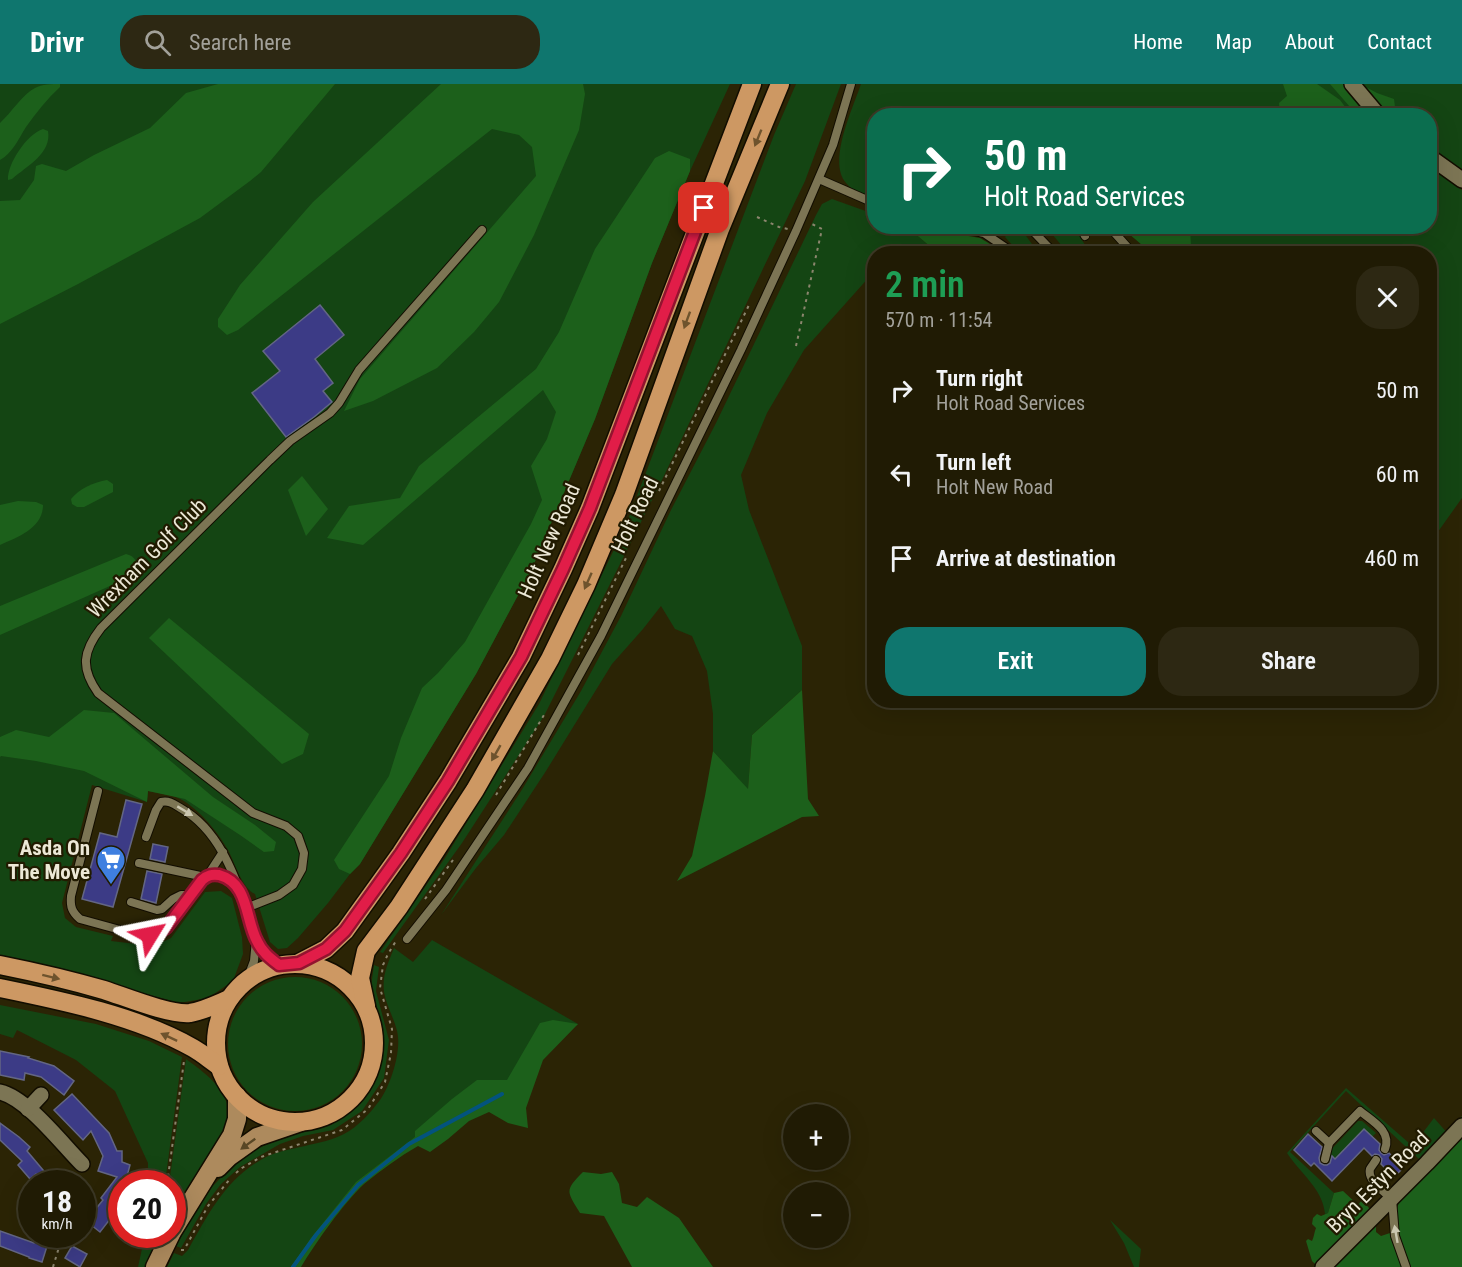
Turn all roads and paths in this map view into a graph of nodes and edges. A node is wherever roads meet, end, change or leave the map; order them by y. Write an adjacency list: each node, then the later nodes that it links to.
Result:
1 (752, 84): 42 (highway, Holt New Road)
2 (780, 84): 48 (highway, one-way to 48)
3 (851, 84): 7 (lane, Holt Road)
4 (1352, 84): 5 (street)
5 (1372, 108)
6 (1437, 162): 8 (street)
7 (819, 179): 9 (lane); 11 (lane, Holt Road)
8 (1462, 180)
9 (867, 200)
10 (757, 217): 12 (path)
11 (802, 219): 12 (path); 14 (lane, Holt Road); 23 (path)
12 (786, 228): 14 (path); 18 (path)
13 (482, 230): 39 (lane, Wrexham Golf Club)
14 (796, 231): 40 (lane, Holt Road)
15 (992, 234): 19 (lane)
16 (1036, 234): 20 (lane)
17 (1116, 234): 21 (lane)
18 (783, 236)
19 (1006, 246)
20 (1047, 246)
21 (1126, 246)
22 (753, 298): 24 (path)
23 (796, 346)
24 (656, 497)
25 (630, 551): 26 (path)
26 (576, 657)
27 (549, 707): 29 (path)
28 (98, 791): 36 (lane)
29 (492, 802)
30 (146, 837): 31 (lane, one-way to 31)
31 (223, 852): 34 (lane); 35 (lane)
32 (455, 856): 37 (path)
33 (139, 863): 34 (lane)
34 (207, 876): 35 (lane); 36 (lane)
35 (239, 888): 39 (lane)
36 (190, 895): 38 (lane)
37 (424, 900)
38 (131, 902)
39 (246, 908): 41 (lane)
40 (408, 939)
41 (256, 940): 44 (lane); 45 (lane)
42 (299, 963): 44 (highway); 48 (highway)
43 (0, 965): 47 (highway, one-way to 47)
44 (279, 965): 45 (highway)
45 (247, 980): 47 (highway)
46 (0, 988): 49 (highway, one-way to 46)
47 (229, 999): 50 (highway)
48 (366, 1006): 55 (highway)
49 (186, 1045): 50 (highway); 63 (path)
50 (219, 1066): 53 (highway)
51 (0, 1092): 54 (street)
52 (41, 1095): 54 (street)
53 (237, 1096): 55 (highway); 64 (main road)
54 (28, 1109): 62 (street)
55 (301, 1122): 64 (main road, one-way to 64)
56 (1462, 1126): 65 (street, Bryn Estyn Road)
57 (1316, 1131): 58 (lane)
58 (1329, 1143): 59 (lane); 60 (lane)
59 (1385, 1149)
60 (1324, 1159)
61 (1376, 1160): 65 (lane)
62 (73, 1161)
63 (169, 1170)
64 (204, 1181): 66 (main road)
65 (1392, 1199): 71 (street, Bryn Estyn Road); 72 (lane, one-way to 65)
66 (186, 1210)
67 (59, 1248): 69 (path)
68 (164, 1248): 70 (main road)
69 (53, 1267)
70 (155, 1267)
71 (1323, 1267)
72 (1406, 1267)

